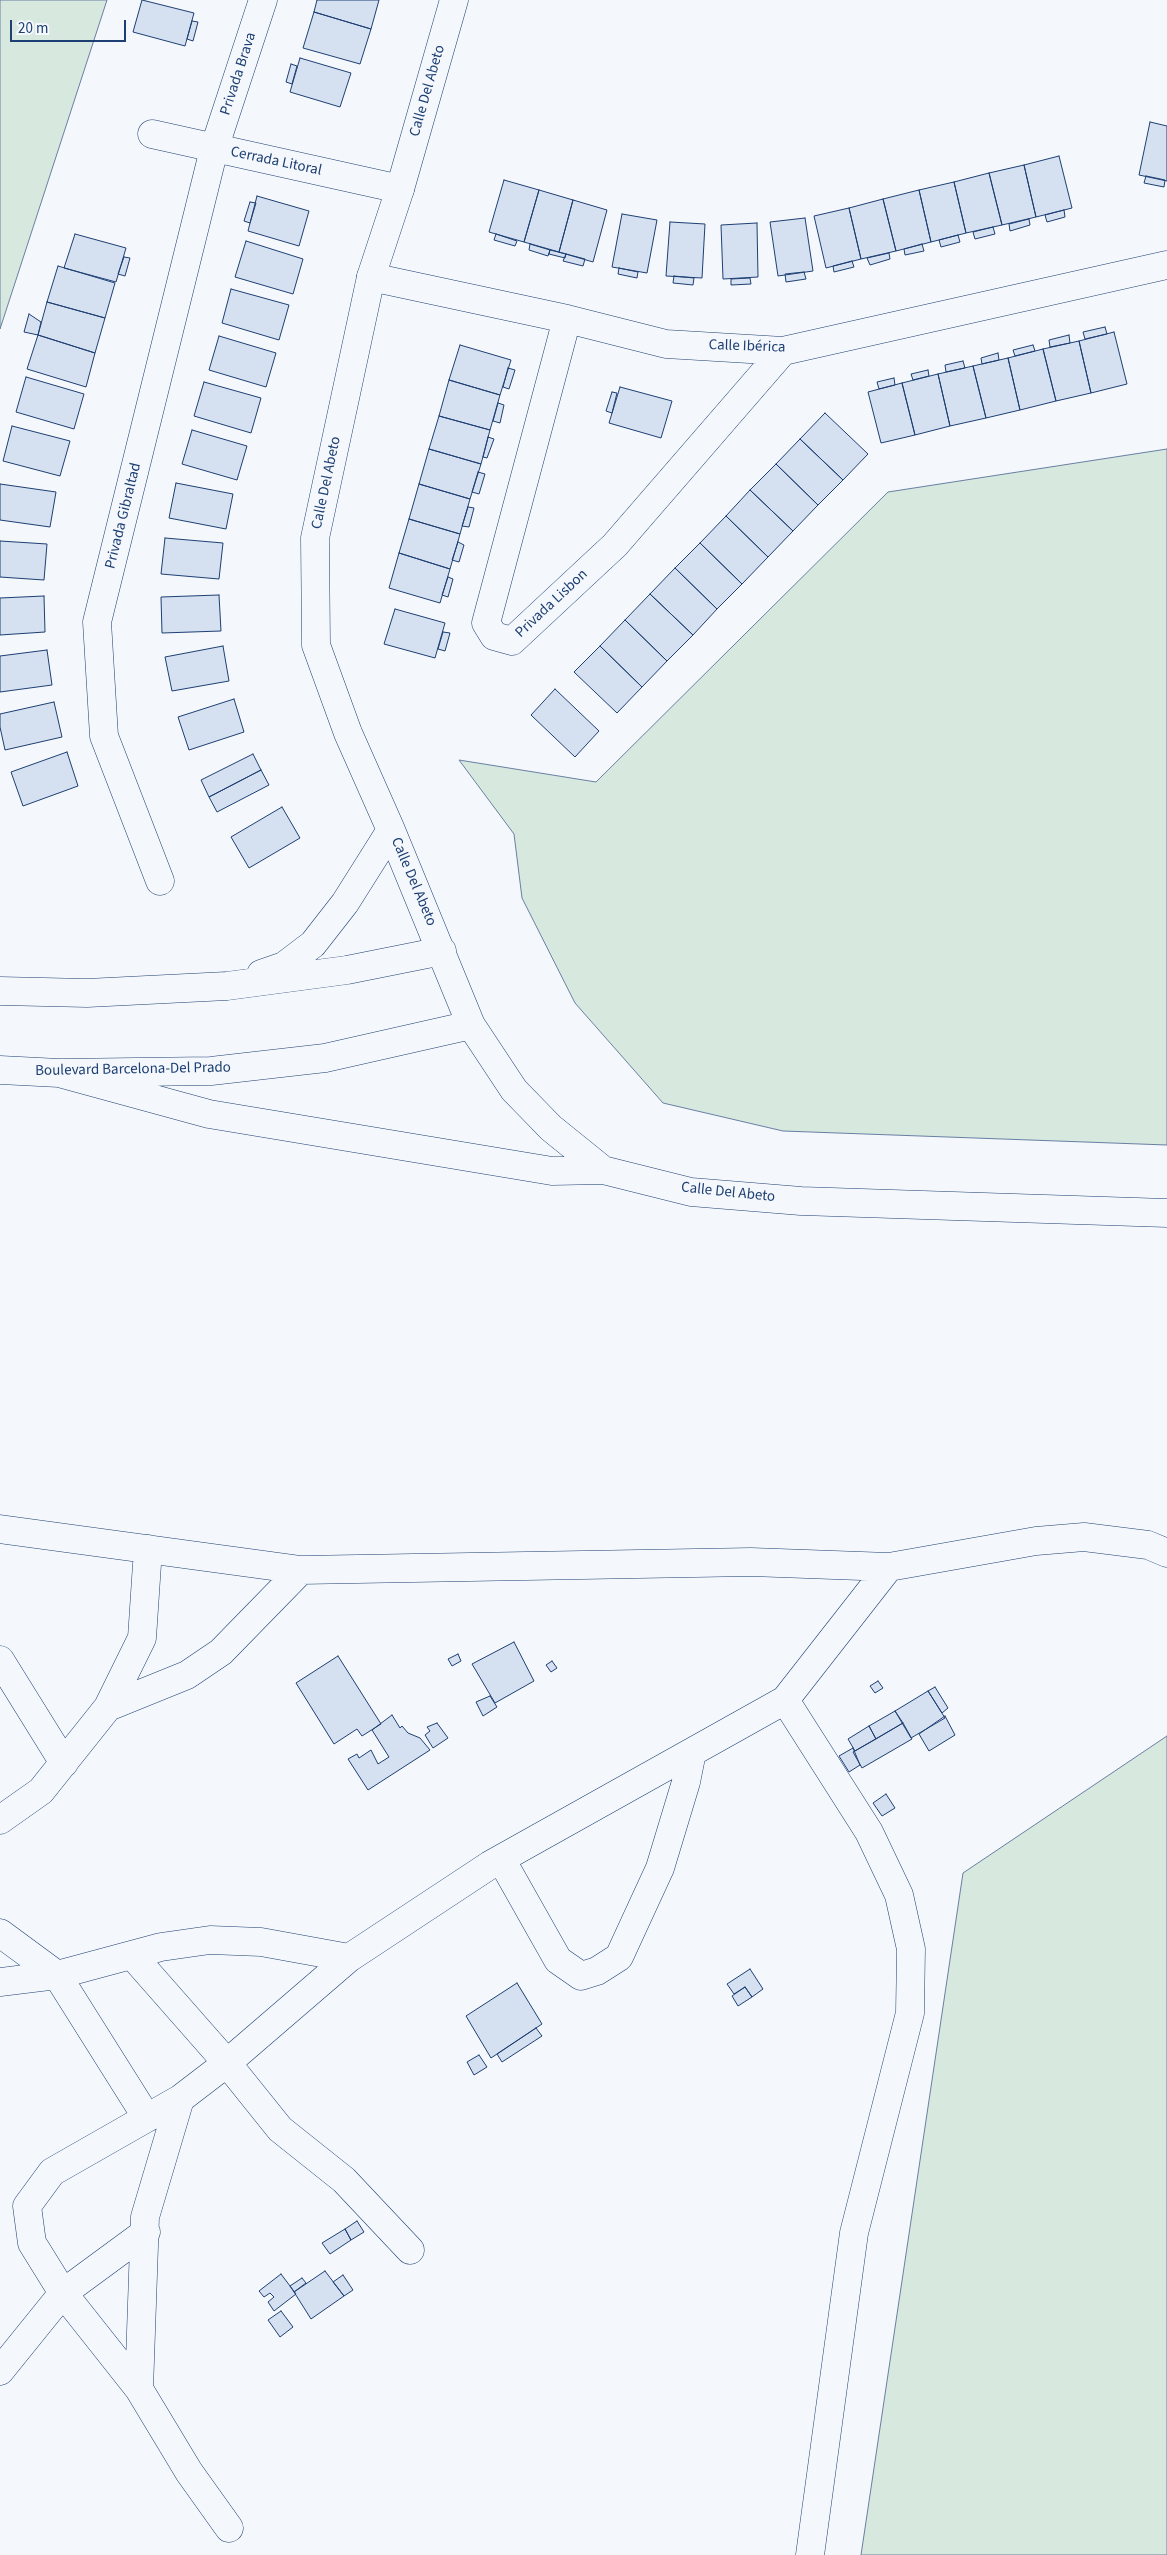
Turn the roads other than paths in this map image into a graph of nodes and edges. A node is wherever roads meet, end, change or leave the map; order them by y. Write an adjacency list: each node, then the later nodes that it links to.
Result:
1 (263, 0): 4 (street, Privada Brava)
2 (454, 0): 5 (street, Calle Del Abeto)
3 (152, 134): 4 (street, Cerrada Litoral)
4 (214, 148): 5 (street, Cerrada Litoral); 11 (street, Privada Gibraltad)
5 (400, 189): 7 (street, Calle Del Abeto)
6 (1160, 267): 9 (street, Calle Ibérica)
7 (371, 277): 8 (street, Calle Ibérica); 10 (street, Calle Del Abeto)
8 (567, 319): 9 (street, Calle Ibérica); 9 (street, Privada Lisbon)
9 (783, 351)
10 (391, 830): 12 (street, Calle Del Abeto); 13 (street)
11 (160, 881)
12 (442, 951): 13 (street); 15 (street, Calle Del Abeto)
13 (227, 986): 14 (street)
14 (0, 991)
15 (471, 1025): 17 (street, Boulevard Barcelona-Del Prado); 18 (street, Calle Del Abeto)
16 (0, 1070): 17 (street, Boulevard Barcelona-Del Prado)
17 (59, 1074): 18 (street)
18 (603, 1170): 19 (street, Calle Del Abeto)
19 (1167, 1213)
20 (0, 1529): 21 (street)
21 (148, 1549): 24 (street); 27 (street)
22 (1167, 1553): 23 (street)
23 (889, 1567): 24 (street); 26 (street)
24 (301, 1570): 27 (street)
25 (0, 1660): 29 (street)
26 (786, 1700): 28 (street); 46 (street)
27 (108, 1707): 29 (street)
28 (692, 1752): 31 (street); 31 (street)
29 (64, 1763): 30 (street)
30 (0, 1820)
31 (501, 1859): 34 (street)
32 (0, 1933): 35 (street)
33 (132, 1955): 34 (street); 35 (street); 37 (street)
34 (349, 1958): 37 (street)
35 (57, 1975): 36 (street); 39 (street)
36 (0, 1982)
37 (227, 2063): 38 (street); 41 (street)
38 (180, 2099): 39 (street); 40 (street)
39 (147, 2118): 42 (street)
40 (146, 2232): 42 (street); 44 (street)
41 (410, 2250)
42 (63, 2293): 43 (street); 44 (street)
43 (0, 2371)
44 (140, 2389): 45 (street)
45 (229, 2528)
46 (810, 2555)

